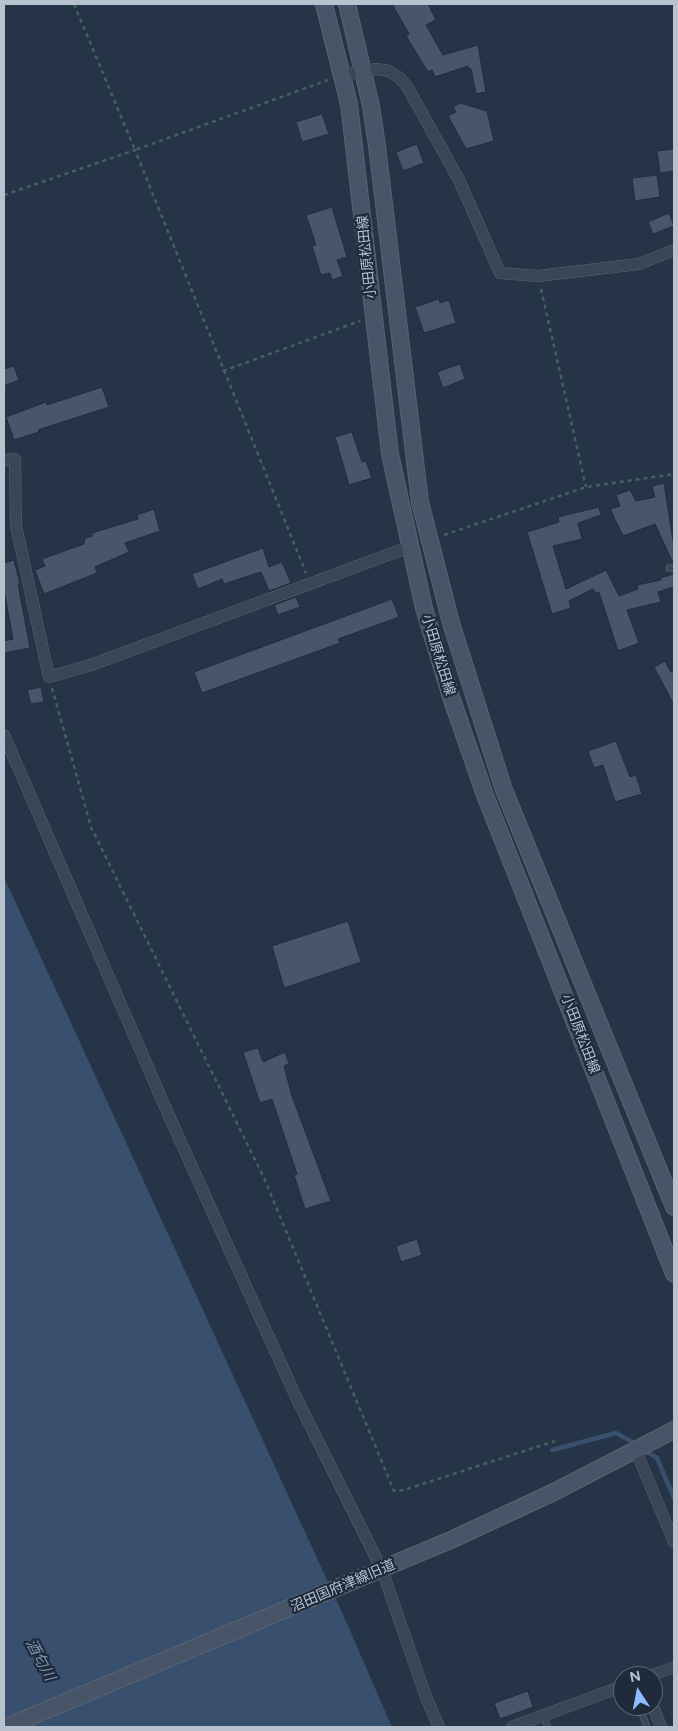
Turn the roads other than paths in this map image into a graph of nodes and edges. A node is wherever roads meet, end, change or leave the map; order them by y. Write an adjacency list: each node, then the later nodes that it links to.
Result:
1 (324, 4): 4 (main road, 小田原松田線)
2 (347, 4): 3 (main road, 小田原松田線)
3 (363, 71): 4 (street); 5 (street); 9 (main road, 小田原松田線)
4 (342, 75): 7 (main road, 小田原松田線)
5 (674, 250)
6 (4, 460): 7 (street)
7 (410, 546): 10 (main road, 小田原松田線)
8 (4, 735): 14 (street)
9 (674, 1207)
10 (674, 1274)
11 (674, 1430): 12 (main road, 沼田国府津線旧道)
12 (636, 1451): 13 (street); 14 (main road, 沼田国府津線旧道)
13 (674, 1542)
14 (382, 1570): 17 (main road, 沼田国府津線旧道); 18 (street)
15 (613, 1690): 16 (street)
16 (543, 1716): 19 (street); 20 (lane)
17 (6, 1727)
18 (439, 1727)
19 (512, 1727)
20 (548, 1727)

